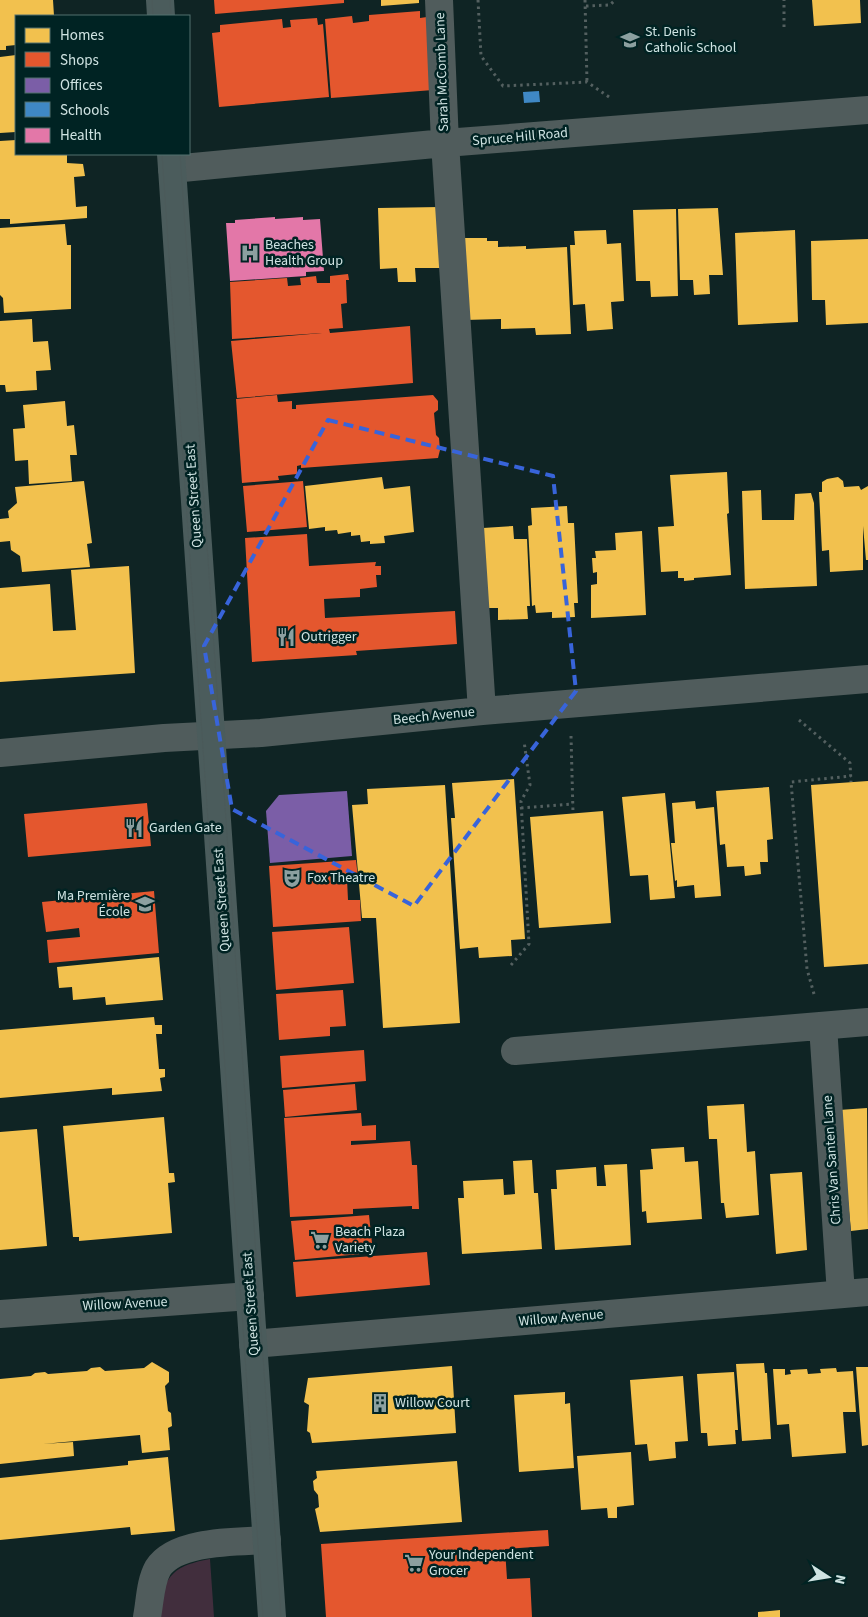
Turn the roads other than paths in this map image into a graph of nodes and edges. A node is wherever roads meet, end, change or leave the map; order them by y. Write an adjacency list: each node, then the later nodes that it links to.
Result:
1 (160, 0): 3 (main road)
2 (439, 0): 5 (street, Sarah McComb Lane)
3 (161, 15)
4 (868, 110): 5 (street, Spruce Hill Road)
5 (445, 143): 6 (street, Spruce Hill Road); 8 (street, Sarah McComb Lane)
6 (171, 161): 9 (main road, Queen Street East)
7 (868, 679): 8 (street, Beech Avenue)
8 (482, 711): 9 (street, Beech Avenue)
9 (211, 736): 10 (street, Beech Avenue); 16 (main road, Queen Street East)
10 (0, 753)
11 (868, 1022): 12 (street)
12 (823, 1026): 13 (street); 15 (street, Chris Van Santen Lane)
13 (516, 1051)
14 (868, 1292): 15 (street, Willow Avenue)
15 (841, 1294): 18 (street, Willow Avenue)
16 (250, 1296): 17 (street, Willow Avenue); 18 (main road, Queen Street East)
17 (0, 1314)
18 (254, 1344): 19 (main road, Queen Street East)
19 (267, 1540): 20 (street); 21 (main road, Queen Street East)
20 (147, 1617)
21 (272, 1617)

